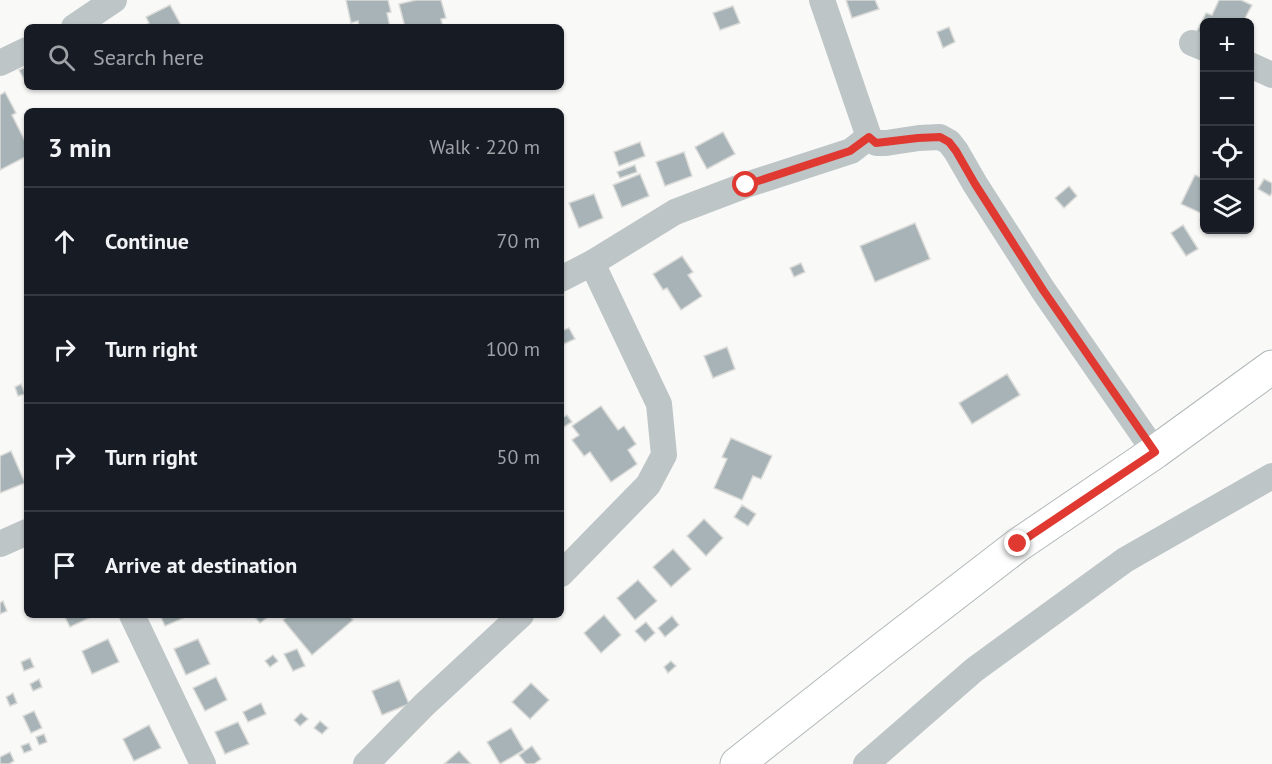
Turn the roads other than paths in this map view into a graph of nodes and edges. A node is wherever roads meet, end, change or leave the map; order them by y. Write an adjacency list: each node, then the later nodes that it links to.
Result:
1 (114, 0): 3 (street)
2 (822, 0): 8 (street)
3 (78, 24)
4 (24, 51): 5 (street)
5 (0, 63)
6 (1254, 67): 7 (street)
7 (1272, 75)
8 (869, 137): 9 (street); 12 (street)
9 (592, 263): 10 (street); 16 (street)
10 (564, 277)
11 (1272, 367): 12 (main road)
12 (1155, 452): 21 (main road)
13 (1272, 476): 22 (street)
14 (24, 533): 15 (street)
15 (0, 544)
16 (564, 571)
17 (133, 618): 19 (street)
18 (518, 618): 20 (street)
19 (203, 764)
20 (366, 764)
21 (737, 764)
22 (866, 764)

